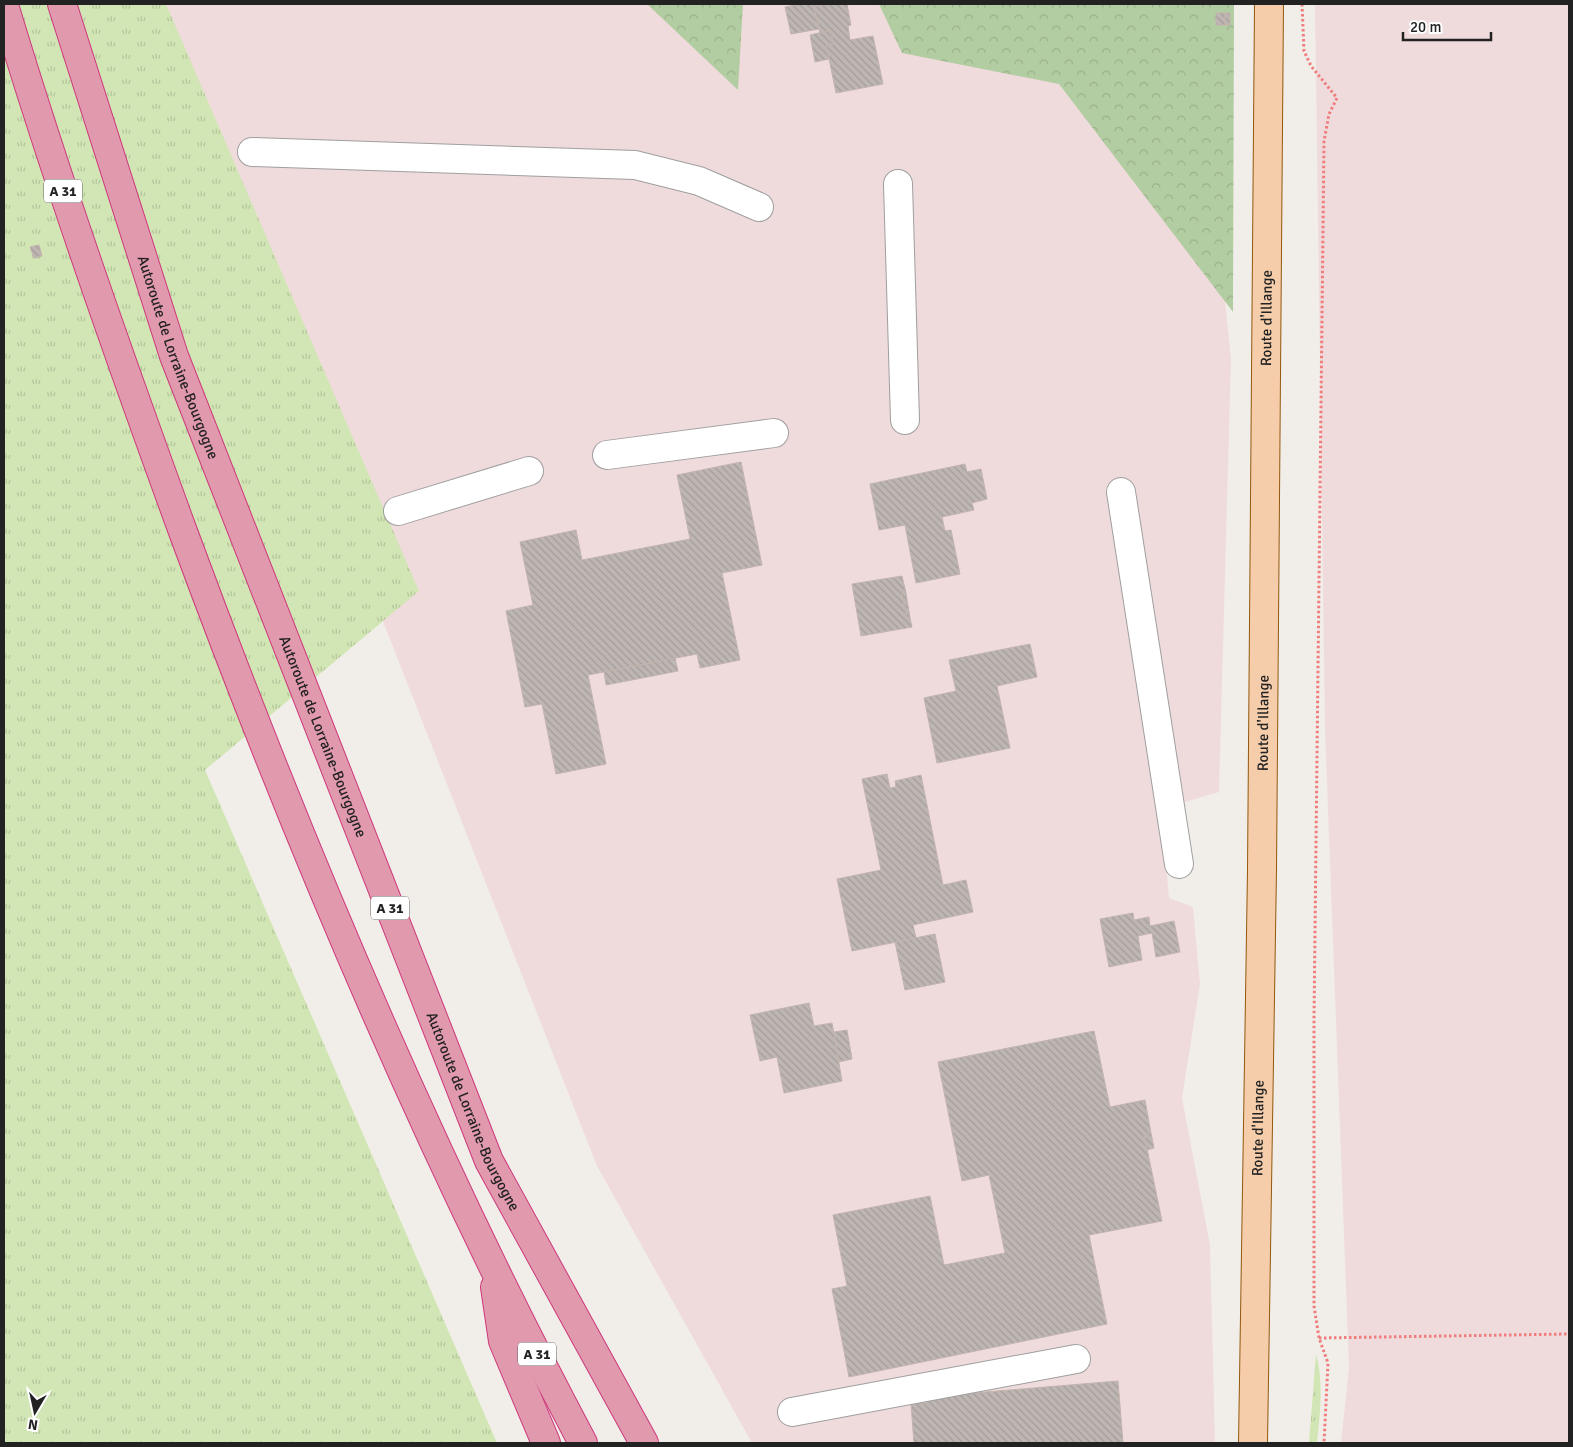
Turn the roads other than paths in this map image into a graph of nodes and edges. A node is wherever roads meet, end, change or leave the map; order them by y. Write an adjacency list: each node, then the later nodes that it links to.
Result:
1 (62, 4): 19 (highway, Autoroute de Lorraine-Bourgogne / A 31)
2 (1270, 4): 20 (main road, Route d'Illange)
3 (4, 5): 14 (highway, A 31)
4 (252, 152): 6 (lane)
5 (898, 184): 7 (lane)
6 (759, 206)
7 (905, 420)
8 (774, 433): 9 (lane)
9 (607, 455)
10 (529, 471): 12 (lane)
11 (1121, 492): 13 (lane)
12 (398, 511)
13 (1179, 864)
14 (492, 1263): 17 (highway); 18 (highway, A 31)
15 (1076, 1359): 16 (lane)
16 (792, 1412)
17 (546, 1443)
18 (583, 1443)
19 (644, 1443)
20 (1253, 1443)

